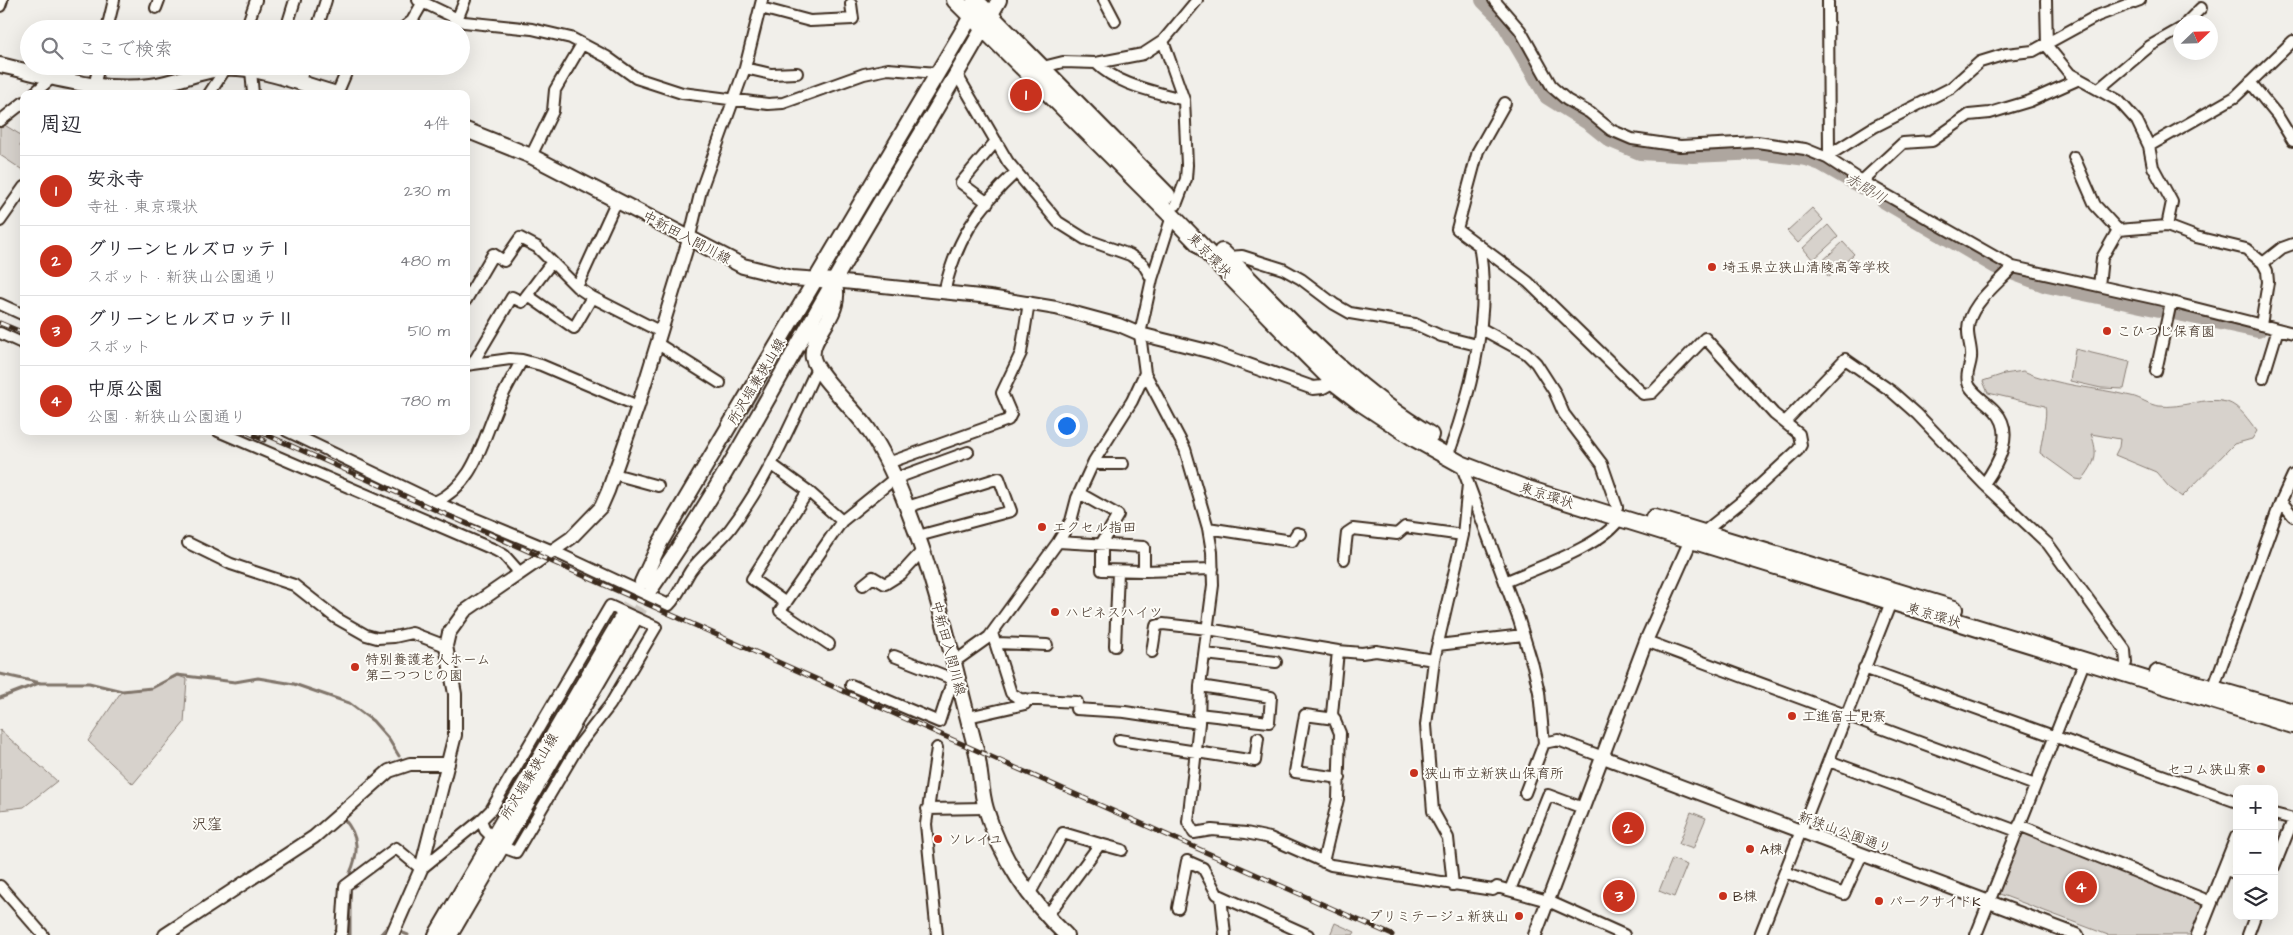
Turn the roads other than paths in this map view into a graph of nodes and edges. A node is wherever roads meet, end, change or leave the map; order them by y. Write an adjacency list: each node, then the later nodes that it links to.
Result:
1 (2, 0): 18 (street)
2 (114, 0): 22 (street)
3 (256, 0): 23 (street)
4 (295, 0): 24 (street)
5 (326, 0): 25 (street)
6 (465, 0): 27 (street)
7 (955, 0): 20 (highway, 東京環状)
8 (999, 0): 20 (main road)
9 (1104, 0): 28 (street)
10 (1197, 0): 31 (street)
11 (1494, 0): 72 (street)
12 (1828, 0): 72 (street)
13 (2046, 0): 34 (street)
14 (2140, 0): 34 (street)
15 (421, 1): 26 (street); 27 (street)
16 (761, 4): 17 (street); 38 (street)
17 (851, 4)
18 (0, 6)
19 (2201, 8): 21 (street)
20 (980, 11): 37 (highway, 東京環状); 41 (main road, 所沢堀兼狭山線); 42 (main road, 所沢堀兼狭山線); 79 (highway, 東京環状)
21 (2194, 15)
22 (110, 20)
23 (249, 20)
24 (289, 20)
25 (320, 20)
26 (412, 20)
27 (457, 20)
28 (1115, 21)
29 (470, 22): 33 (street)
30 (2173, 33): 55 (street)
31 (1163, 42): 35 (street); 63 (street)
32 (2293, 42): 53 (street)
33 (582, 44): 62 (street); 71 (street)
34 (2047, 46): 52 (street); 72 (street)
35 (1096, 63): 37 (street); 63 (street)
36 (0, 65): 39 (main road)
37 (1043, 67): 79 (highway, 東京環状)
38 (745, 68): 40 (street); 62 (street)
39 (20, 70)
40 (797, 73)
41 (937, 73): 62 (street); 91 (main road, 所沢堀兼狭山線)
42 (956, 73): 68 (street); 92 (main road, 所沢堀兼狭山線)
43 (44, 75): 51 (main road)
44 (96, 75): 57 (street)
45 (197, 75): 57 (main road)
46 (224, 75): 58 (street)
47 (251, 75): 59 (street)
48 (282, 75): 54 (main road)
49 (301, 75): 54 (street)
50 (345, 75): 61 (street)
51 (53, 77): 56 (street); 57 (main road)
52 (2077, 80): 55 (street); 75 (street)
53 (2250, 82): 69 (street); 70 (street)
54 (299, 83): 60 (main road)
55 (2100, 88): 70 (street)
56 (38, 90)
57 (92, 90)
58 (212, 90)
59 (252, 90)
60 (323, 90)
61 (339, 90)
62 (733, 99): 83 (street)
63 (1184, 100): 79 (street)
64 (1504, 103): 85 (street)
65 (20, 105): 66 (street)
66 (0, 121)
67 (470, 132): 71 (main road, 中新田入間川線)
68 (996, 141): 74 (street); 78 (street)
69 (2293, 141)
70 (2148, 146): 81 (street)
71 (531, 156): 77 (main road, 中新田入間川線)
72 (1828, 156): 75 (street)
73 (2074, 157): 82 (street)
74 (1016, 172): 78 (street); 90 (street)
75 (1862, 181): 89 (street)
76 (20, 193): 80 (street)
77 (617, 200): 83 (main road, 中新田入間川線); 94 (street)
78 (988, 203): 96 (street)
79 (1174, 210): 86 (highway, 東京環状); 90 (street); 118 (highway, 東京環状)
80 (0, 221)
81 (2167, 226): 82 (street); 88 (street)
82 (2118, 230): 93 (street)
83 (689, 240): 91 (main road, 中新田入間川線); 109 (street)
84 (2293, 244): 88 (street)
85 (1479, 245): 104 (street); 123 (street)
86 (1228, 257): 111 (street); 118 (highway, 東京環状)
87 (551, 263): 94 (street); 95 (street); 97 (street)
88 (2263, 263): 103 (street)
89 (2011, 270): 93 (street); 137 (street)
90 (1152, 279): 107 (street)
91 (817, 280): 92 (main road, 中新田入間川線); 163 (main road, 所沢堀兼狭山線)
92 (834, 282): 96 (street); 112 (main road, 所沢堀兼狭山線); 115 (main road)
93 (2099, 286): 101 (street)
94 (577, 287): 98 (street)
95 (470, 293)
96 (944, 293): 99 (street)
97 (527, 294): 98 (street); 114 (street)
98 (592, 297): 109 (street)
99 (1029, 302): 107 (street); 129 (street)
100 (0, 304): 102 (street)
101 (2170, 306): 103 (street); 116 (street)
102 (20, 311)
103 (2261, 325): 105 (street)
104 (1480, 328): 111 (street); 144 (street)
105 (2277, 333): 106 (street); 119 (street)
106 (2293, 333)
107 (1140, 334): 117 (street); 118 (street)
108 (1, 335): 110 (street)
109 (660, 338): 120 (street); 121 (street)
110 (20, 342)
111 (1477, 346): 126 (street)
112 (790, 359): 115 (main road); 163 (main road, 所沢堀兼狭山線)
113 (522, 360): 114 (street); 121 (street); 142 (street)
114 (470, 364)
115 (817, 367): 129 (main road, 中新田入間川線); 130 (street)
116 (2156, 371)
117 (1145, 373): 128 (street); 147 (street)
118 (1339, 378): 126 (highway, 東京環状); 132 (highway, 東京環状)
119 (2264, 378)
120 (720, 384)
121 (638, 406): 133 (street)
122 (752, 407): 163 (main road, 所沢堀兼狭山線)
123 (1786, 421): 137 (street); 151 (street)
124 (227, 435): 161 (street)
125 (298, 435): 142 (street)
126 (1451, 447): 144 (highway, 東京環状)
127 (968, 452): 135 (street)
128 (1094, 461): 131 (street); 140 (street)
129 (888, 463): 135 (main road, 中新田入間川線)
130 (771, 464): 139 (street); 156 (street)
131 (1123, 464)
132 (1461, 464): 136 (street); 144 (highway, 東京環状)
133 (614, 474): 138 (street); 156 (street)
134 (2293, 475): 141 (street)
135 (894, 479): 143 (main road, 中新田入間川線); 146 (street)
136 (1468, 484): 149 (street); 162 (street)
137 (1984, 484): 185 (street)
138 (658, 486)
139 (808, 491): 146 (street); 166 (street)
140 (1079, 493): 152 (street); 154 (street)
141 (2281, 501): 145 (street); 190 (street)
142 (435, 502): 156 (street)
143 (907, 507): 150 (main road, 中新田入間川線); 150 (street)
144 (1619, 513): 151 (highway, 東京環状); 162 (street)
145 (2293, 516)
146 (842, 521): 166 (street)
147 (1208, 528): 148 (street); 158 (street)
148 (1301, 534)
149 (1463, 535): 157 (street); 174 (street)
150 (918, 536): 155 (main road, 中新田入間川線)
151 (1698, 536): 165 (highway, 東京環状); 171 (street); 185 (highway, 東京環状)
152 (1058, 542): 154 (street); 170 (street)
153 (188, 543): 175 (street)
154 (1101, 546): 159 (street); 160 (street)
155 (923, 550): 164 (street); 183 (main road, 中新田入間川線)
156 (553, 551): 161 (street)
157 (1344, 559)
158 (1213, 569): 160 (street); 168 (street)
159 (1118, 571): 160 (street); 176 (street)
160 (1144, 571)
161 (520, 573): 175 (street)
162 (1505, 582): 169 (street)
163 (647, 584)
164 (863, 585)
165 (1891, 602): 182 (highway, 東京環状); 186 (street)
166 (786, 603): 172 (street)
167 (628, 618): 219 (main road, 所沢堀兼狭山線)
168 (1208, 629): 177 (street); 178 (street); 179 (street)
169 (1523, 635): 174 (street); 201 (street)
170 (994, 638): 173 (street); 183 (street); 191 (street)
171 (1646, 641): 193 (street); 204 (street)
172 (829, 644)
173 (1048, 645)
174 (1438, 645): 181 (street)
175 (446, 646): 206 (street)
176 (1115, 646)
177 (1338, 650): 181 (street); 196 (street)
178 (1152, 652)
179 (1205, 654): 184 (street); 189 (street)
180 (894, 656): 187 (street)
181 (1434, 660): 230 (street)
182 (2085, 660): 190 (highway, 東京環状); 199 (street)
183 (954, 662): 187 (main road, 中新田入間川線)
184 (1276, 662)
185 (2126, 663): 190 (highway, 東京環状)
186 (1864, 668): 193 (street); 199 (street)
187 (956, 680): 188 (street); 194 (main road, 中新田入間川線)
188 (851, 685)
189 (1200, 686): 195 (street); 195 (street)
190 (2211, 695): 192 (highway, 東京環状); 197 (highway, 東京環状)
191 (1026, 699): 194 (street); 195 (street)
192 (2293, 712)
193 (1847, 715): 205 (street); 208 (street)
194 (968, 717): 211 (main road, 中新田入間川線)
195 (1199, 719): 203 (street)
196 (1335, 720): 207 (street); 207 (street)
197 (2293, 725)
198 (1258, 738): 203 (street)
199 (2054, 738): 208 (street); 210 (street)
200 (1119, 740): 203 (street)
201 (1544, 743): 204 (street); 209 (street)
202 (937, 748): 213 (street)
203 (1196, 753): 225 (street)
204 (1603, 757): 212 (street); 218 (street, 新狭山公園通り)
205 (1829, 761): 217 (street); 218 (street)
206 (448, 764): 226 (street); 242 (street)
207 (1340, 778): 225 (street)
208 (2035, 785): 217 (street)
209 (1525, 793)
210 (2233, 801)
211 (986, 808): 213 (street); 233 (main road, 中新田入間川線)
212 (1583, 808): 232 (street); 235 (street)
213 (927, 809): 247 (street)
214 (2278, 815): 216 (street)
215 (481, 820): 219 (street); 219 (street); 226 (street)
216 (2293, 820): 224 (street)
217 (2018, 828): 236 (street); 237 (street)
218 (1801, 832): 223 (street, 新狭山公園通り); 228 (street)
219 (497, 842): 245 (main road, 所沢堀兼狭山線); 246 (main road, 所沢堀兼狭山線)
220 (1100, 844): 222 (street); 233 (street); 239 (street)
221 (2233, 848): 227 (street)
222 (1122, 850)
223 (1862, 854): 228 (street); 236 (street, 新狭山公園通り)
224 (2278, 857)
225 (1323, 862): 230 (street)
226 (421, 869): 243 (street); 244 (street)
227 (2224, 869): 229 (street); 237 (street)
228 (1784, 872): 253 (street)
229 (2233, 872)
230 (1454, 885): 232 (street)
231 (0, 886): 241 (street)
232 (1510, 890): 235 (street)
233 (1029, 895): 239 (main road, 中新田入間川線)
234 (1221, 896): 238 (street); 249 (street); 250 (street)
235 (1548, 901): 251 (street); 252 (street)
236 (1989, 901): 254 (street); 255 (street, 新狭山公園通り)
237 (2211, 902): 256 (street)
238 (1178, 908)
239 (1048, 916): 248 (main road, 中新田入間川線)
240 (2254, 920): 257 (street)
241 (43, 935)
242 (165, 935)
243 (340, 935)
244 (392, 935)
245 (436, 935)
246 (450, 935)
247 (937, 935)
248 (1066, 935)
249 (1225, 935)
250 (1308, 935)
251 (1535, 935)
252 (1624, 935)
253 (1760, 935)
254 (1976, 935)
255 (2077, 935)
256 (2198, 935)
257 (2248, 935)

